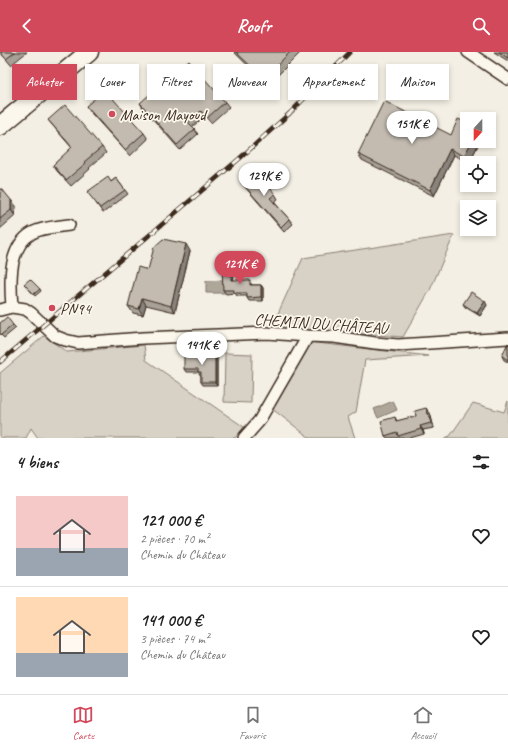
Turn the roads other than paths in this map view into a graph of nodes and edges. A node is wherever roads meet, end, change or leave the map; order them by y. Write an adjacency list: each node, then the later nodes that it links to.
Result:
1 (89, 52): 4 (main road)
2 (468, 52): 3 (street)
3 (508, 79)
4 (0, 126)
5 (69, 225): 6 (street)
6 (12, 306): 7 (street); 8 (street, CHEMIN DU CHÂTEAU)
7 (0, 310)
8 (308, 336): 9 (street, CHEMIN DU CHÂTEAU); 10 (street)
9 (508, 338)
10 (244, 438)

